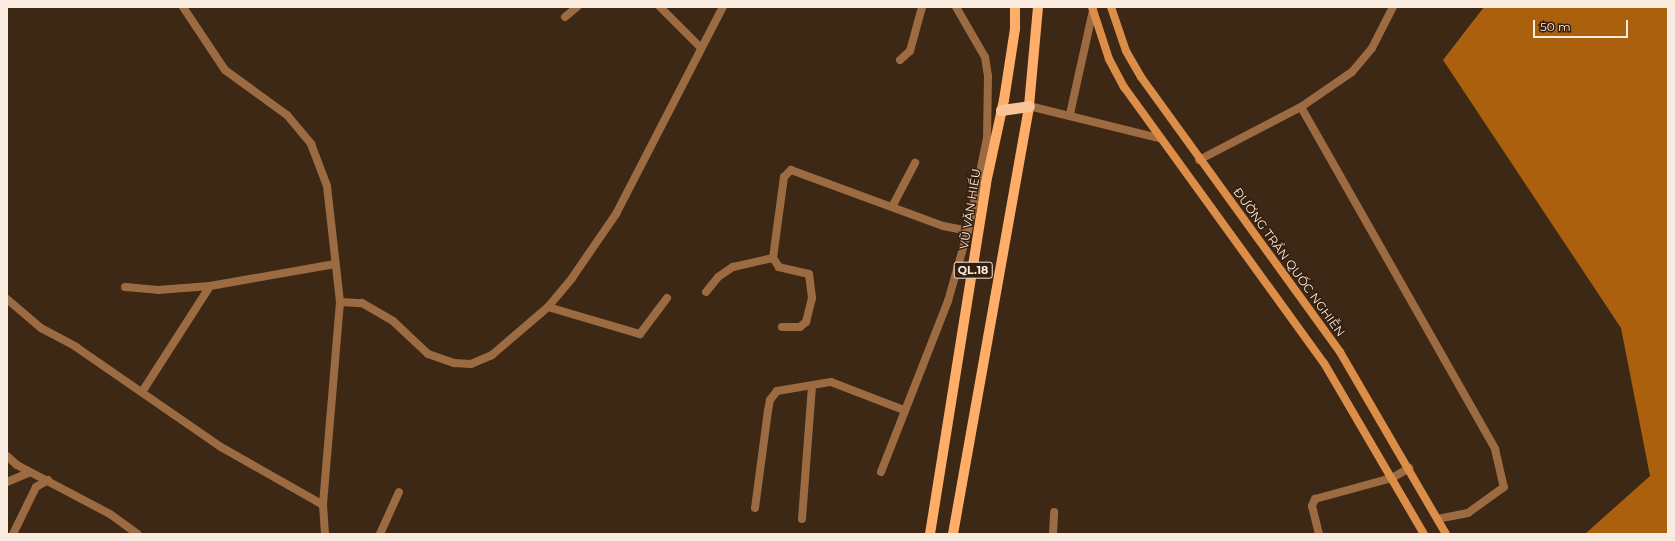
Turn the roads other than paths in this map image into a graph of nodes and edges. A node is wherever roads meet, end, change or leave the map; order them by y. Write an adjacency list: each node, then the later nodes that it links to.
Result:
1 (183, 7): 26 (street)
2 (577, 7): 12 (street)
3 (660, 7): 13 (street)
4 (723, 7): 13 (street)
5 (922, 7): 14 (street)
6 (956, 7): 22 (street)
7 (1016, 7): 17 (main road, VŨ VĂN HIẾU / QL.18)
8 (1038, 7): 15 (main road, QL.18)
9 (1111, 7): 20 (main road, ĐƯỜNG TRẦN QUỐC NGHIỄN)
10 (1393, 7): 16 (street)
11 (1093, 9): 18 (street); 19 (main road)
12 (565, 17)
13 (701, 48): 33 (street)
14 (900, 60)
15 (1028, 106): 17 (highway); 18 (street); 56 (main road, QL.18)
16 (1301, 106): 20 (street); 50 (street)
17 (1001, 110): 22 (main road, VŨ VĂN HIẾU / QL.18)
18 (1070, 114): 19 (street)
19 (1158, 138): 42 (main road)
20 (1199, 160): 39 (main road, ĐƯỜNG TRẦN QUỐC NGHIỄN)
21 (915, 163): 23 (street)
22 (982, 182): 24 (street); 55 (main road, VŨ VĂN HIẾU / QL.18)
23 (892, 207): 24 (street); 25 (street)
24 (968, 231): 37 (street)
25 (773, 258): 29 (street); 34 (street)
26 (335, 264): 27 (street); 32 (street)
27 (210, 286): 28 (street); 36 (street)
28 (125, 287)
29 (706, 292)
30 (667, 298): 33 (street)
31 (7, 299): 36 (street)
32 (340, 302): 33 (street); 46 (street)
33 (548, 307)
34 (782, 327)
35 (812, 386): 37 (street); 47 (street); 49 (street)
36 (142, 392): 46 (street)
37 (904, 410): 41 (street)
38 (7, 456): 40 (street)
39 (1409, 468): 42 (street); 50 (main road, ĐƯỜNG TRẦN QUỐC NGHIỄN)
40 (30, 472): 43 (street); 44 (street)
41 (881, 472)
42 (1392, 478): 58 (street); 59 (main road)
43 (48, 480): 51 (street); 52 (street)
44 (7, 482)
45 (399, 492): 54 (street)
46 (323, 505): 53 (street)
47 (755, 508)
48 (1054, 512): 57 (street)
49 (802, 519)
50 (1440, 522): 60 (main road, ĐƯỜNG TRẦN QUỐC NGHIỄN)
51 (13, 534)
52 (138, 534)
53 (325, 534)
54 (380, 534)
55 (930, 534)
56 (953, 534)
57 (1053, 534)
58 (1319, 534)
59 (1424, 534)
60 (1446, 534)

